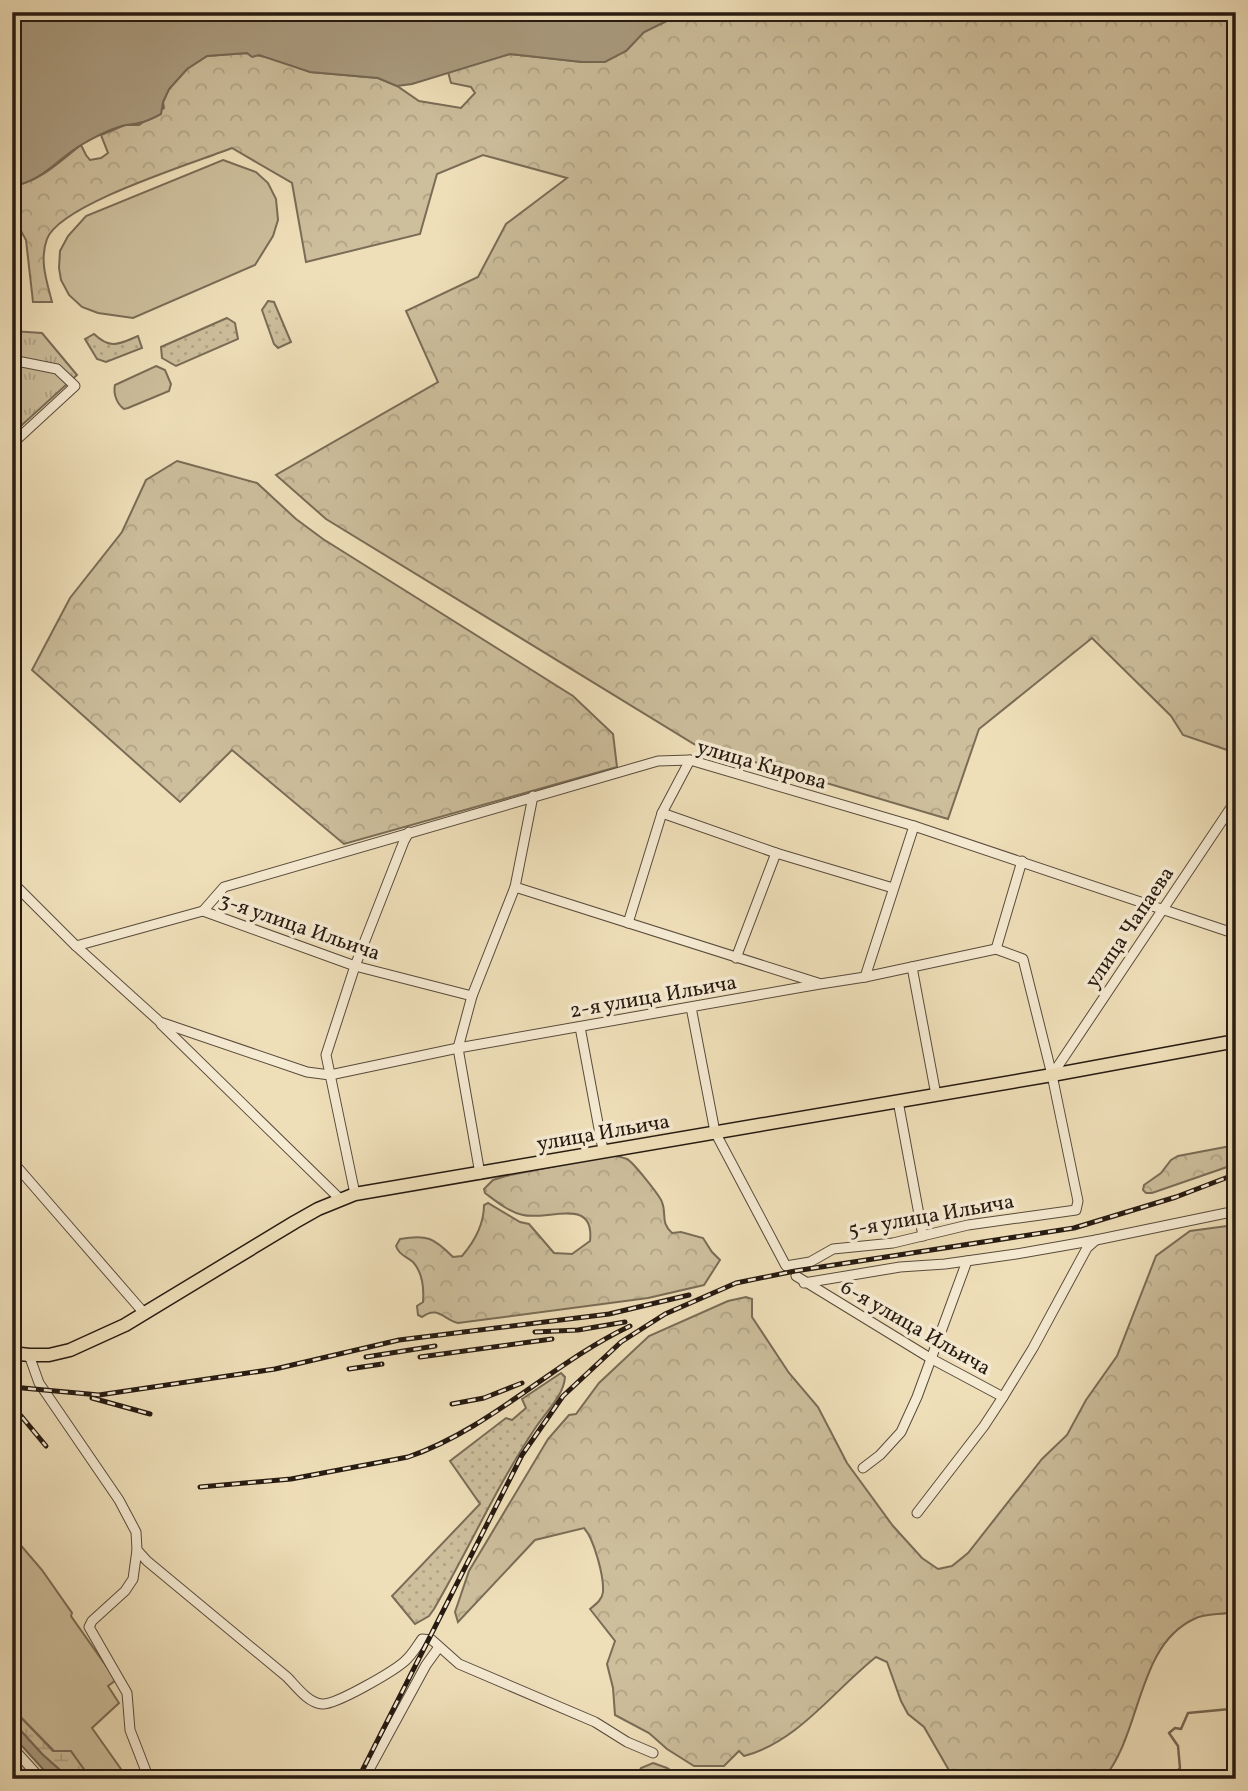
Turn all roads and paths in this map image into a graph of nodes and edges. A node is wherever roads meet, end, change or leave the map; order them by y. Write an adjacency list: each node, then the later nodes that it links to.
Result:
1 (12, 360): 2 (street)
2 (12, 444)
3 (690, 760): 4 (street, улица Кирова); 6 (street); 7 (street, улица Кирова)
4 (533, 796): 8 (street, улица Кирова); 12 (street)
5 (1236, 800): 14 (street, улица Чапаева)
6 (662, 813): 9 (street); 16 (street)
7 (914, 826): 10 (street, улица Кирова); 13 (street)
8 (410, 832): 15 (street, улица Кирова); 21 (street)
9 (776, 853): 13 (street); 20 (street)
10 (1021, 862): 14 (street, улица Кирова); 19 (street)
11 (12, 882): 18 (street, 2-я улица Ильича)
12 (515, 887): 16 (street); 25 (street)
13 (893, 888): 23 (street)
14 (1161, 910): 17 (street, улица Кирова); 32 (street, улица Чапаева)
15 (203, 911): 18 (street, 3-я улица Ильича); 21 (street, 3-я улица Ильича)
16 (628, 923): 20 (street)
17 (1236, 934)
18 (76, 946): 27 (street, 2-я улица Ильича)
19 (996, 949): 22 (street, 2-я улица Ильича); 32 (street)
20 (736, 958): 24 (street)
21 (355, 966): 25 (street, 3-я улица Ильича); 31 (street)
22 (912, 967): 23 (street, 2-я улица Ильича); 33 (street)
23 (865, 977): 24 (street, 2-я улица Ильича)
24 (820, 984): 26 (street, 2-я улица Ильича)
25 (472, 996): 30 (street)
26 (691, 1007): 28 (street, 2-я улица Ильича); 35 (street)
27 (160, 1022): 31 (street, 2-я улица Ильича); 40 (street)
28 (580, 1027): 30 (street, 2-я улица Ильича); 36 (street)
29 (1236, 1041): 32 (main road, улица Ильича)
30 (458, 1048): 31 (street, 2-я улица Ильича); 38 (street)
31 (330, 1075): 39 (street)
32 (1052, 1075): 33 (main road, улица Ильича); 42 (street, 5-я улица Ильича)
33 (936, 1095): 34 (main road, улица Ильича)
34 (898, 1101): 35 (main road, улица Ильича); 42 (street)
35 (715, 1132): 36 (main road, улица Ильича); 42 (street, 5-я улица Ильича)
36 (603, 1150): 38 (main road, улица Ильича)
37 (12, 1161): 45 (street)
38 (480, 1174): 39 (main road, улица Ильича)
39 (355, 1194): 40 (main road, улица Ильича)
40 (340, 1199): 45 (main road, улица Ильича)
41 (1236, 1211): 43 (street)
42 (923, 1236)
43 (1096, 1240): 44 (street); 49 (street)
44 (967, 1261): 48 (street); 48 (street, 6-я улица Ильича)
45 (144, 1313): 47 (main road, улица Ильича)
46 (12, 1353): 47 (main road, улица Ильича)
47 (29, 1355): 52 (street)
48 (930, 1358): 49 (street, 6-я улица Ильича); 50 (street)
49 (1003, 1397): 51 (street, 6-я улица Ильича)
50 (863, 1468)
51 (917, 1513)
52 (137, 1550): 53 (street); 57 (street)
53 (439, 1647): 55 (street); 58 (street)
54 (12, 1746): 56 (street)
55 (653, 1753)
56 (41, 1779)
57 (149, 1779)
58 (363, 1779)

